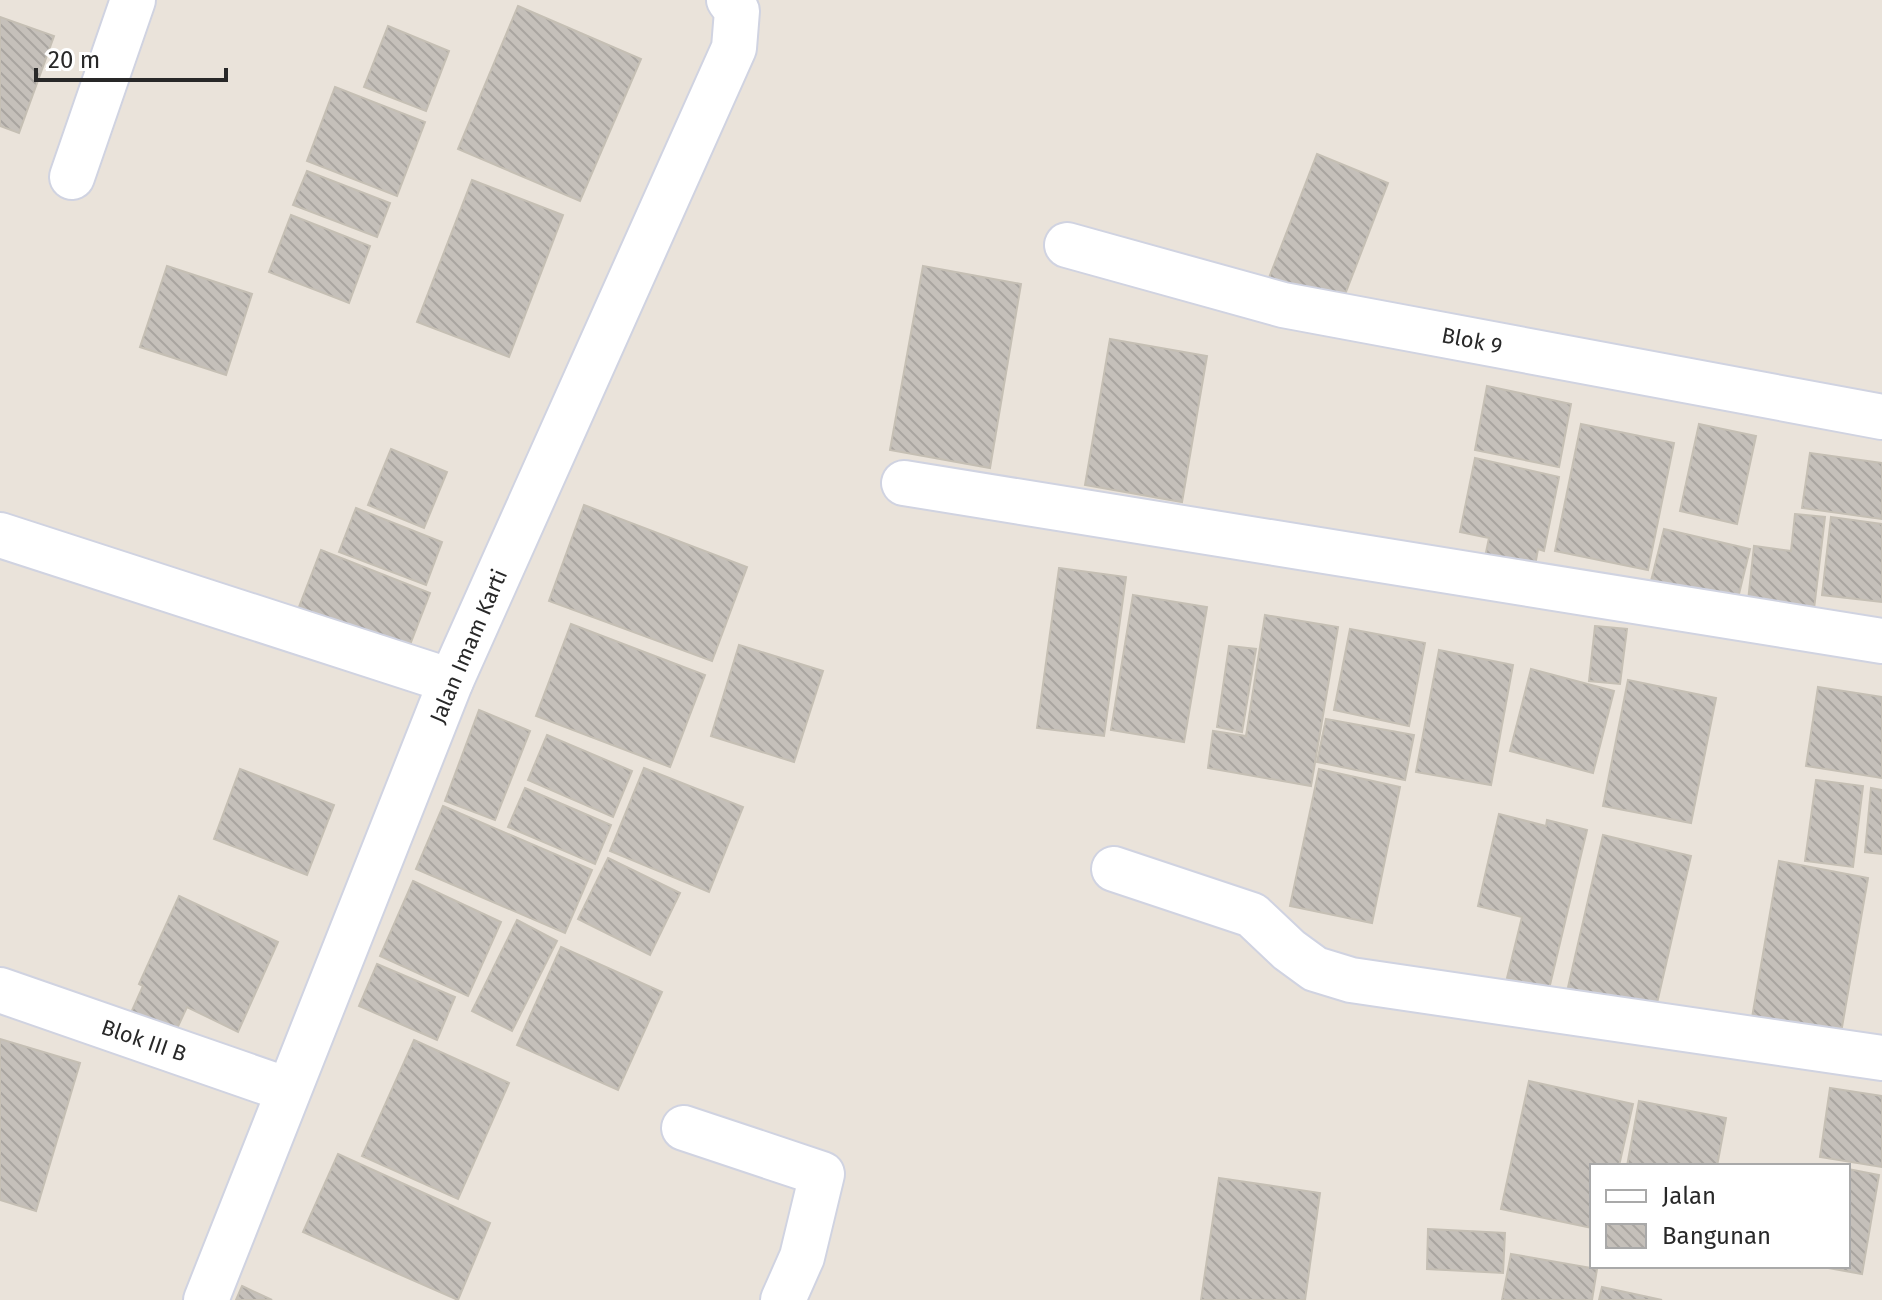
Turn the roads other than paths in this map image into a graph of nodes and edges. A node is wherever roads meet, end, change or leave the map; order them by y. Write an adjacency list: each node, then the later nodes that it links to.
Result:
1 (133, 0): 3 (street)
2 (729, 0): 9 (street, Jalan Imam Karti)
3 (72, 177)
4 (1067, 245): 5 (street, Blok 9)
5 (1882, 417)
6 (904, 483): 8 (street)
7 (0, 535): 9 (street)
8 (1882, 641)
9 (451, 681): 13 (street, Jalan Imam Karti)
10 (1114, 869): 12 (street)
11 (0, 990): 13 (street, Blok III B)
12 (1882, 1058)
13 (288, 1090): 15 (street, Jalan Imam Karti)
14 (684, 1128): 16 (street)
15 (206, 1300)
16 (783, 1300)

